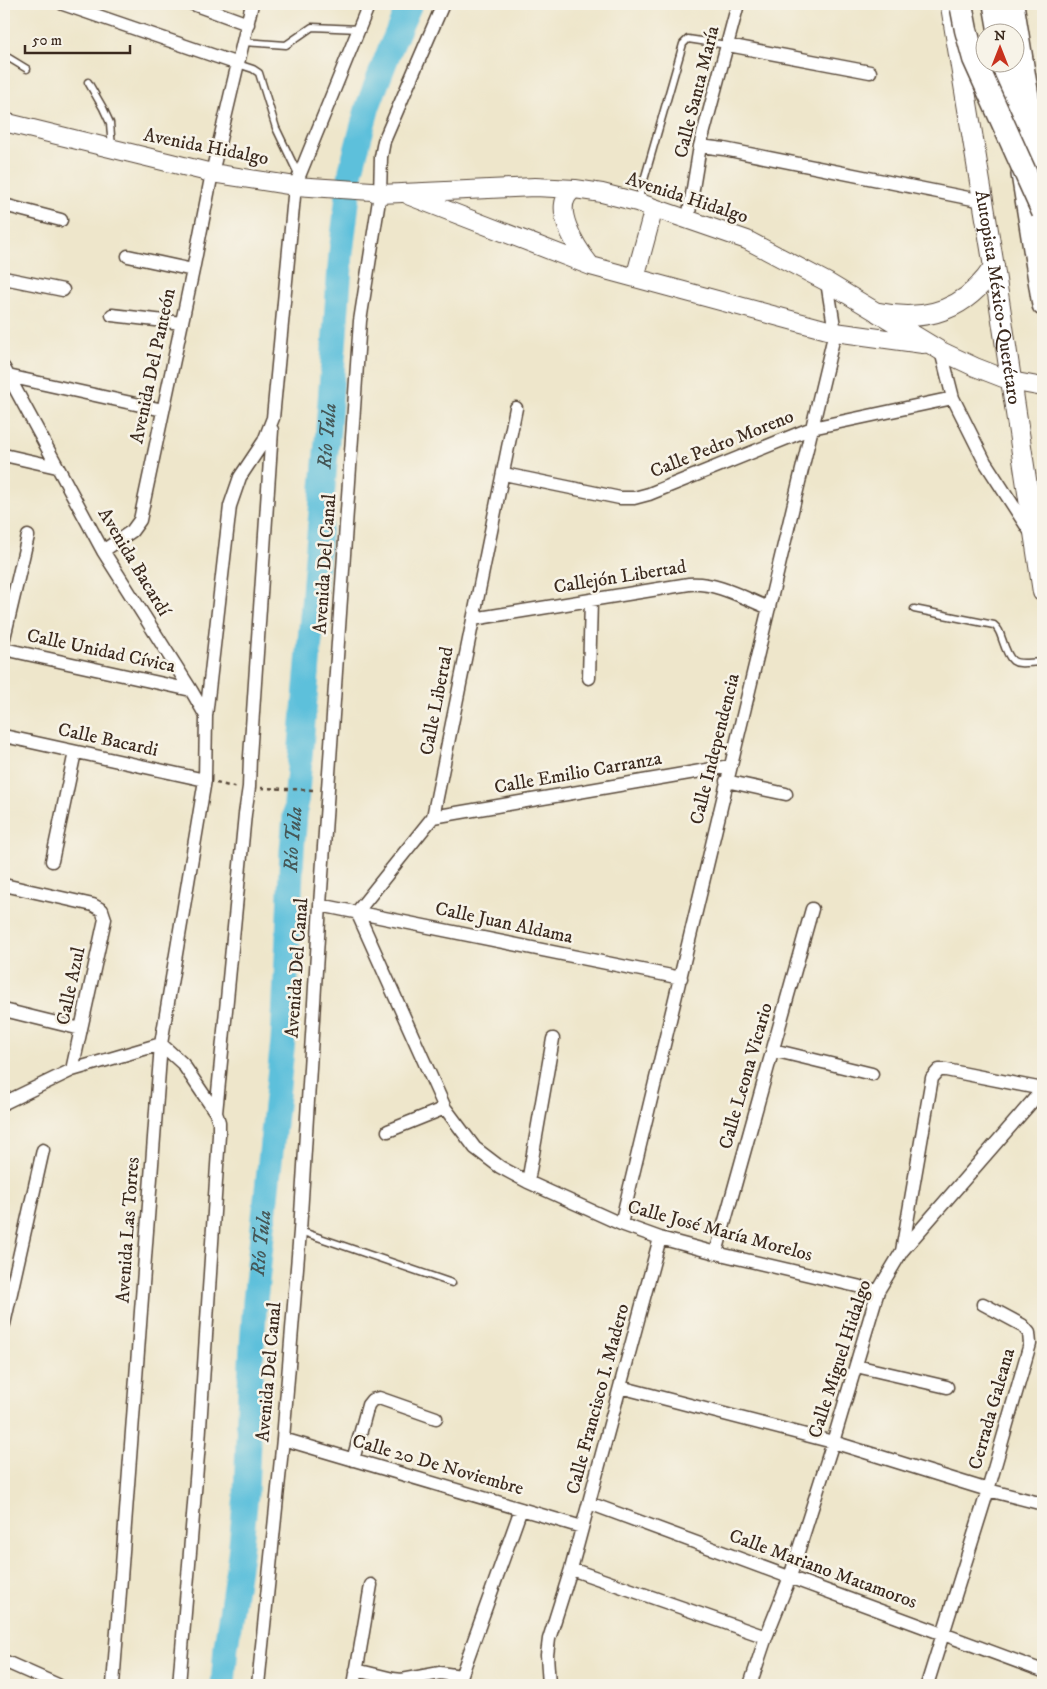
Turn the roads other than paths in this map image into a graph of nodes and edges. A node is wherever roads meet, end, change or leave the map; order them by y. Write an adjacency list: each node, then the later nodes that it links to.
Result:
1 (67, 4): 17 (street)
2 (193, 4): 12 (street)
3 (252, 4): 12 (street, Avenida Del Panteón)
4 (369, 4): 13 (street)
5 (443, 4): 30 (street, Avenida Del Canal)
6 (738, 4): 15 (street, Calle Santa María)
7 (950, 4): 21 (main road, Autopista México-Querétaro)
8 (960, 4): 21 (main road); 36 (highway, bridge)
9 (994, 4): 11 (highway)
10 (1013, 4): 29 (highway)
11 (997, 22)
12 (248, 24): 14 (street, Avenida Del Panteón)
13 (359, 29): 14 (lane); 27 (street)
14 (243, 42): 17 (street, Avenida Del Panteón)
15 (728, 46): 19 (street); 24 (street, Calle Santa María); 33 (lane)
16 (4, 55): 18 (lane)
17 (238, 64): 26 (street, Avenida Del Panteón); 27 (lane)
18 (27, 69)
19 (870, 72)
20 (1005, 72): 47 (highway)
21 (963, 81): 32 (main road, Autopista México-Querétaro)
22 (88, 82): 25 (lane)
23 (4, 122): 25 (main road, Avenida Hidalgo)
24 (700, 146): 32 (street); 37 (street, Calle Santa María)
25 (112, 149): 26 (main road, Avenida Hidalgo)
26 (212, 173): 27 (main road, Avenida Hidalgo); 42 (street, Avenida Del Panteón)
27 (302, 183): 30 (main road, Avenida Hidalgo); 59 (street)
28 (575, 189): 31 (main road, Avenida Hidalgo); 33 (main road, Avenida Hidalgo); 40 (main road)
29 (1043, 189)
30 (376, 192): 31 (main road, Avenida Hidalgo); 87 (street, Avenida Del Canal)
31 (402, 193): 40 (main road, Avenida Hidalgo)
32 (983, 201): 41 (main road, Autopista México-Querétaro)
33 (637, 202): 35 (main road, Avenida Hidalgo)
34 (4, 204): 38 (street)
35 (654, 208): 37 (main road, Avenida Hidalgo); 44 (main road)
36 (1043, 212)
37 (688, 219): 45 (main road, Avenida Hidalgo)
38 (61, 220)
39 (128, 256): 42 (street)
40 (591, 266): 44 (main road, Avenida Hidalgo)
41 (994, 267): 48 (main road); 54 (main road, Autopista México-Querétaro)
42 (193, 270): 50 (street, Avenida Del Panteón)
43 (4, 278): 46 (street)
44 (635, 278): 51 (main road, Avenida Hidalgo)
45 (827, 282): 48 (main road, Avenida Hidalgo); 51 (street, Calle Independencia)
46 (63, 290)
47 (1043, 305)
48 (879, 313): 52 (main road, Avenida Hidalgo)
49 (112, 315): 50 (street)
50 (182, 323): 58 (street, Avenida Del Panteón)
51 (835, 332): 52 (main road, Avenida Hidalgo); 60 (street, Calle Independencia)
52 (936, 348): 54 (main road, Avenida Hidalgo); 56 (street)
53 (6, 372): 58 (street); 62 (street, Avenida Bacardí)
54 (1011, 381): 55 (main road, Avenida Hidalgo); 65 (main road, Autopista México-Querétaro)
55 (1043, 387)
56 (953, 398): 60 (street, Calle Pedro Moreno); 65 (street)
57 (516, 408): 63 (street, Calle Libertad)
58 (163, 410): 66 (street, Avenida Del Panteón)
59 (273, 418): 77 (street); 101 (street)
60 (812, 428): 63 (street, Calle Pedro Moreno); 69 (street, Calle Independencia)
61 (4, 455): 62 (street)
62 (57, 467): 66 (street, Avenida Bacardí)
63 (504, 474): 71 (street, Calle Libertad)
64 (28, 536): 72 (street)
65 (1034, 538): 67 (main road, Autopista México-Querétaro)
66 (103, 551): 76 (street, Avenida Bacardí)
67 (1043, 592)
68 (591, 600): 69 (street, Callejón Libertad); 71 (street, Callejón Libertad); 75 (street)
69 (769, 608): 80 (street, Calle Independencia)
70 (914, 609): 74 (lane)
71 (473, 619): 84 (street, Calle Libertad)
72 (4, 638)
73 (4, 649): 76 (street, Calle Unidad Cívica)
74 (1043, 662)
75 (589, 678)
76 (191, 690): 77 (street, Avenida Bacardí)
77 (206, 716): 81 (street)
78 (4, 736): 79 (street, Calle Bacardi)
79 (75, 752): 81 (street, Calle Bacardi); 85 (street)
80 (730, 766): 82 (street, Calle Independencia); 84 (street, Calle Emilio Carranza)
81 (205, 780): 94 (street, Avenida Las Torres)
82 (726, 781): 83 (street); 90 (street, Calle Independencia)
83 (786, 794)
84 (433, 817): 89 (street, Calle Libertad)
85 (52, 861)
86 (4, 885): 92 (street, Calle Azul)
87 (320, 905): 89 (street, Calle Juan Aldama); 106 (street, Avenida Del Canal)
88 (812, 910): 95 (street, Calle Leona Vicario)
89 (357, 912): 90 (street, Calle Juan Aldama); 100 (street, Calle José María Morelos)
90 (681, 978): 105 (street, Calle Independencia)
91 (4, 1010): 92 (street)
92 (81, 1029): 96 (street, Calle Azul)
93 (553, 1039): 104 (street)
94 (161, 1044): 96 (street); 101 (street); 137 (street, Avenida Las Torres)
95 (773, 1050): 97 (street); 109 (street, Calle Leona Vicario)
96 (72, 1070): 99 (street)
97 (872, 1074)
98 (1043, 1089): 108 (street, Calle Miguel Hidalgo); 108 (street)
99 (4, 1103)
100 (445, 1108): 102 (street); 104 (street, Calle José María Morelos)
101 (216, 1113): 138 (street)
102 (388, 1131)
103 (43, 1150): 110 (street)
104 (528, 1182): 105 (street, Calle José María Morelos)
105 (621, 1224): 107 (street, Calle José María Morelos)
106 (300, 1231): 111 (lane); 119 (street, Avenida Del Canal)
107 (660, 1238): 109 (street, Calle José María Morelos); 116 (street, Calle Francisco I. Madero)
108 (902, 1251): 112 (street, Calle Miguel Hidalgo)
109 (716, 1253): 112 (street, Calle José María Morelos)
110 (9, 1279): 114 (street)
111 (452, 1283)
112 (878, 1291): 115 (street, Calle Miguel Hidalgo)
113 (983, 1304): 122 (street, Cerrada Galeana)
114 (4, 1324)
115 (856, 1366): 117 (street); 120 (street, Calle Miguel Hidalgo)
116 (620, 1387): 120 (street); 123 (street, Calle Francisco I. Madero)
117 (947, 1388)
118 (436, 1418): 121 (street)
119 (283, 1439): 121 (street, Calle 20 De Noviembre); 139 (street, Avenida Del Canal)
120 (833, 1442): 122 (street); 128 (street, Calle Miguel Hidalgo)
121 (353, 1460): 125 (street, Calle 20 De Noviembre)
122 (988, 1490): 124 (street); 130 (street)
123 (589, 1503): 126 (street, Calle Francisco I. Madero); 128 (street, Calle Mariano Matamoros)
124 (1043, 1504)
125 (521, 1509): 126 (street, Calle 20 De Noviembre); 135 (street)
126 (582, 1527): 127 (street, Calle Francisco I. Madero)
127 (571, 1569): 131 (street); 141 (street, Calle Francisco I. Madero)
128 (790, 1577): 130 (street, Calle Mariano Matamoros); 131 (street, Calle Miguel Hidalgo)
129 (371, 1586): 133 (street)
130 (943, 1634): 134 (street, Calle Mariano Matamoros); 143 (street)
131 (766, 1637): 142 (street, Calle Miguel Hidalgo)
132 (4, 1661): 136 (street)
133 (356, 1670): 135 (street); 140 (street)
134 (1043, 1671)
135 (460, 1681)
136 (58, 1685)
137 (113, 1685)
138 (180, 1685)
139 (258, 1685)
140 (354, 1685)
141 (549, 1685)
142 (750, 1685)
143 (927, 1685)

